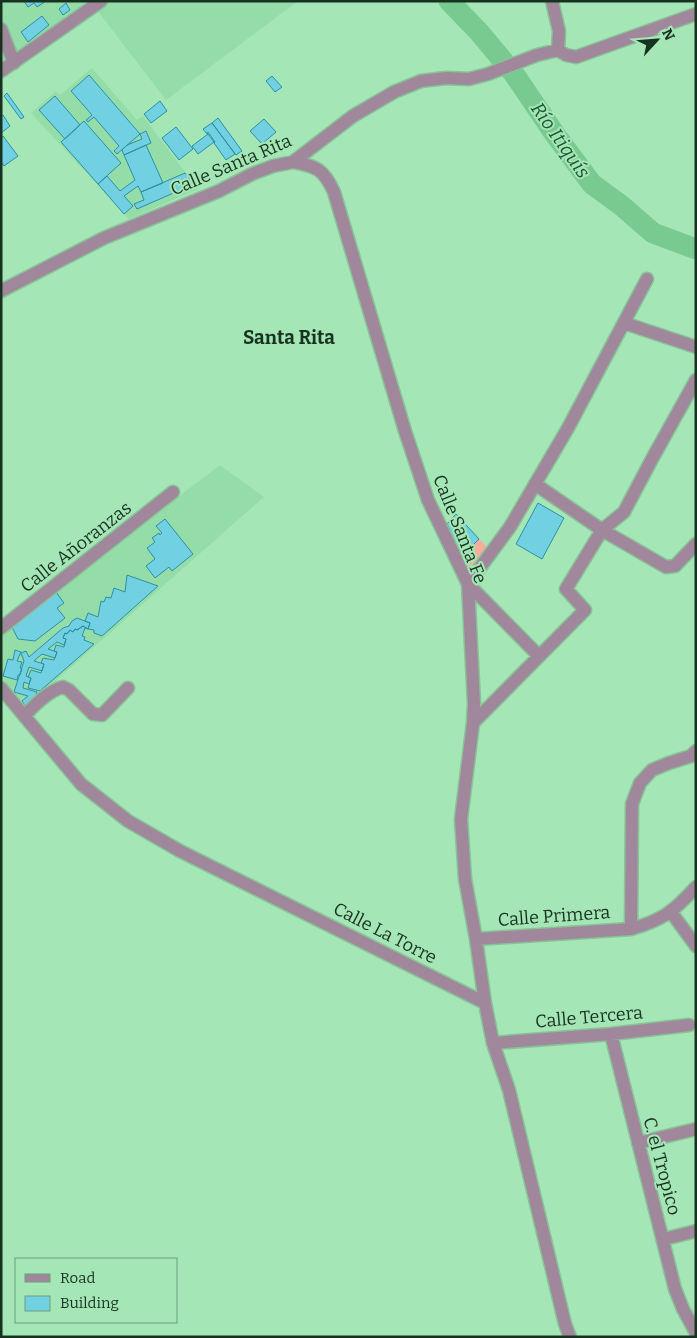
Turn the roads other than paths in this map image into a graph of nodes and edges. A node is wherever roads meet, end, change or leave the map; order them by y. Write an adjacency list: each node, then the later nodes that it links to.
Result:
1 (102, 1): 6 (street)
2 (552, 1): 5 (street)
3 (696, 14): 5 (street)
4 (1, 29): 6 (street)
5 (558, 50): 8 (street, Calle Santa Rita)
6 (14, 63): 7 (street)
7 (1, 71)
8 (293, 162): 10 (street, Calle Santa Rita); 18 (street, Calle Santa Fe)
9 (647, 278): 11 (street)
10 (1, 291)
11 (624, 323): 12 (street); 14 (street)
12 (696, 347)
13 (696, 380): 16 (street)
14 (535, 484): 16 (street); 18 (street)
15 (173, 492): 19 (street, Calle Añoranzas)
16 (602, 530): 17 (street); 20 (street)
17 (696, 544)
18 (468, 584): 20 (street); 24 (street, Calle Santa Fe)
19 (1, 628)
20 (538, 655): 24 (street)
21 (1, 688): 23 (street, Calle La Torre)
22 (128, 688): 23 (street)
23 (24, 716): 31 (street, Calle La Torre)
24 (473, 723): 29 (street, Calle Santa Fe)
25 (694, 756): 28 (street, Calle Primera)
26 (696, 887): 27 (street)
27 (672, 912): 28 (street); 30 (street)
28 (631, 929): 29 (street, Calle Primera)
29 (476, 939): 31 (street, Calle Santa Fe)
30 (695, 945)
31 (485, 1003): 34 (street)
32 (688, 1025): 33 (street, Calle Tercera)
33 (610, 1034): 34 (street, Calle Tercera); 36 (street, C. el Tropico)
34 (493, 1043): 40 (street)
35 (696, 1129): 36 (street)
36 (638, 1143): 38 (street, C. el Tropico)
37 (696, 1232): 38 (street)
38 (664, 1240): 39 (street, C. el Tropico)
39 (696, 1333)
40 (570, 1337)

